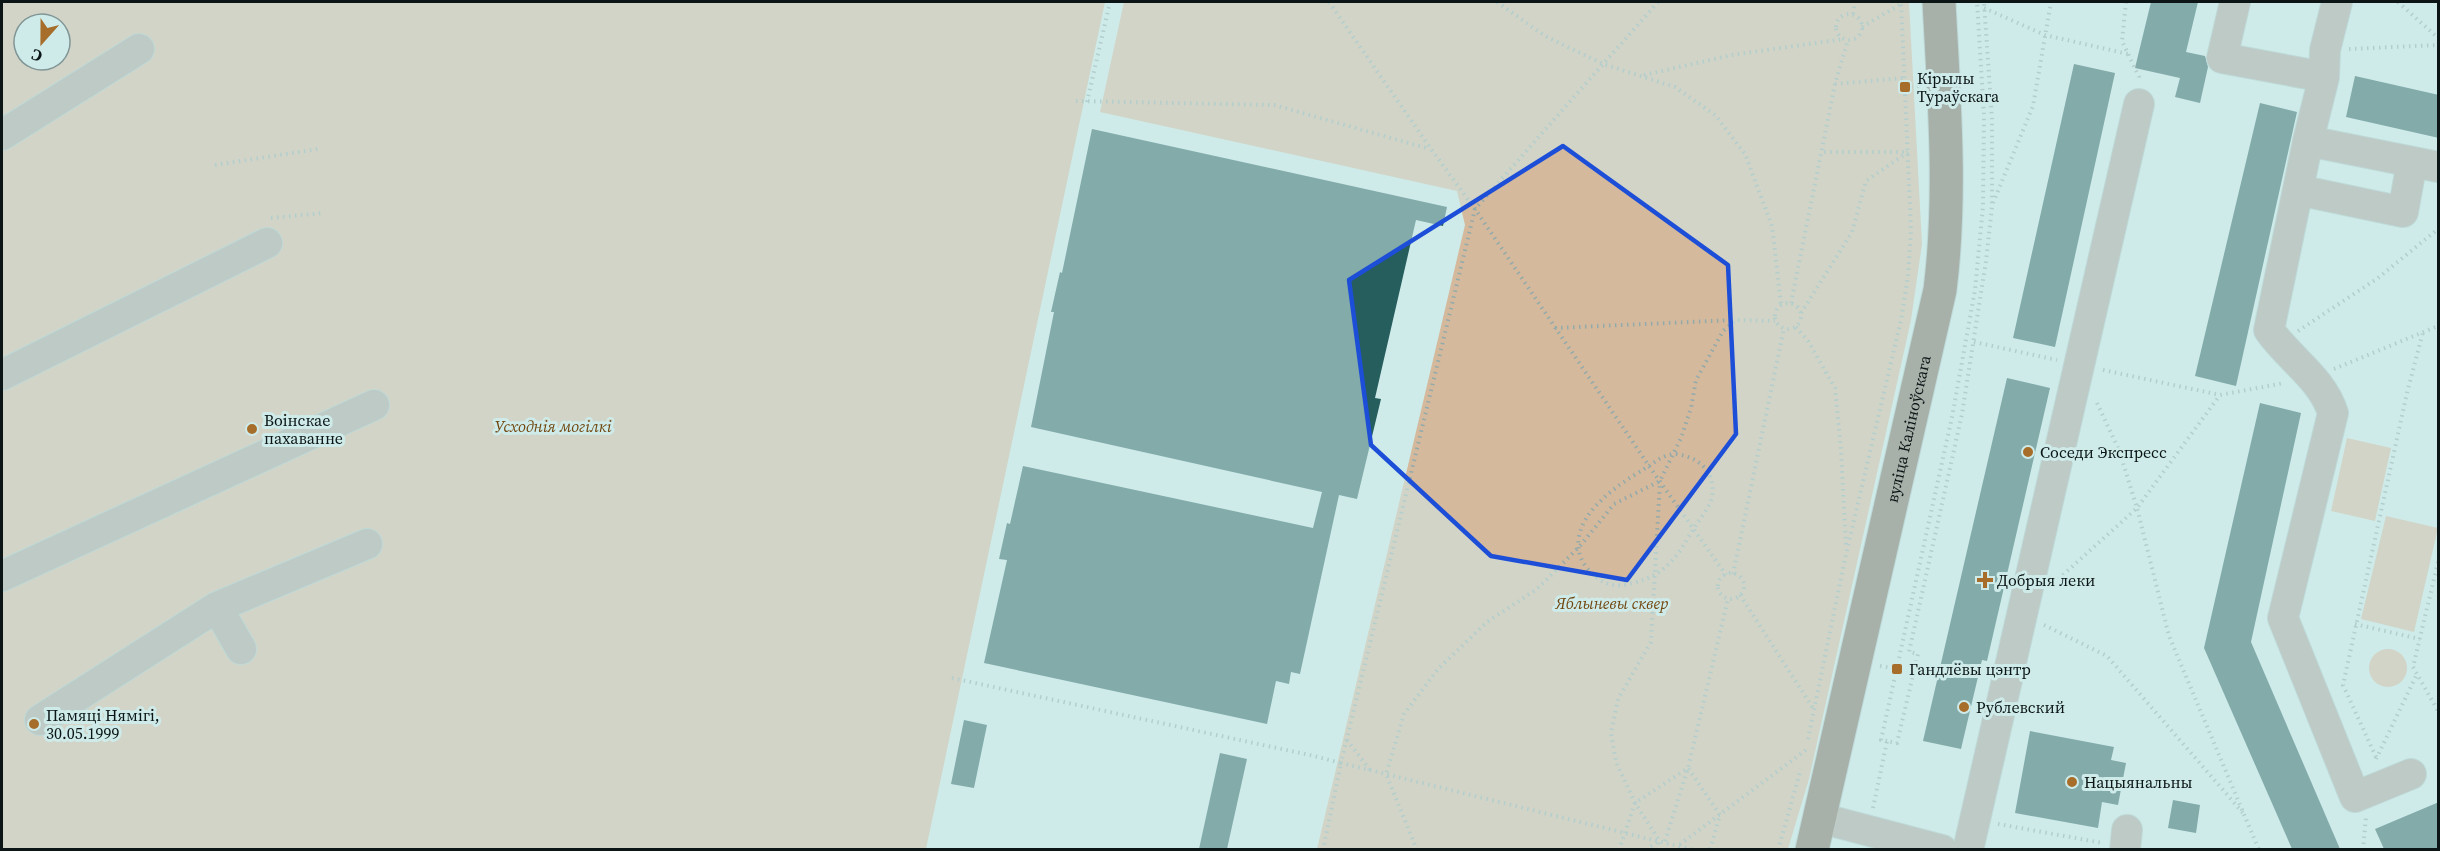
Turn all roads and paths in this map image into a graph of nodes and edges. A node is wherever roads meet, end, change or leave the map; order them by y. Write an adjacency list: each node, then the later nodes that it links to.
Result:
1 (1110, 2): 29 (path)
2 (1329, 2): 34 (path)
3 (1497, 2): 24 (path)
4 (1658, 2): 24 (path)
5 (1856, 2): 15 (path)
6 (1939, 2): 99 (main road, вуліца Каліноўскага)
7 (1984, 2): 14 (path)
8 (2051, 2): 17 (path)
9 (2126, 2): 22 (path)
10 (2235, 2): 23 (lane)
11 (2337, 2): 23 (lane)
12 (2398, 2): 18 (path)
13 (1901, 3): 16 (path); 26 (path)
14 (1984, 8): 17 (path); 40 (path)
15 (1853, 14): 16 (path); 19 (path)
16 (1862, 27): 19 (path)
17 (2045, 35): 22 (path); 40 (path)
18 (2439, 38)
19 (1846, 39): 25 (path); 27 (path)
20 (2439, 45): 23 (path)
21 (139, 49): 31 (lane)
22 (2128, 54): 30 (path)
23 (2324, 63): 32 (lane)
24 (1603, 64): 25 (path); 41 (path)
25 (1642, 76): 46 (path)
26 (1904, 78): 27 (path); 36 (path)
27 (1835, 84): 35 (path)
28 (1076, 101): 29 (path)
29 (1087, 102): 34 (path)
30 (2139, 104): 57 (lane)
31 (2, 135)
32 (2308, 141): 37 (lane); 39 (lane)
33 (318, 149): 38 (path)
34 (1431, 149): 41 (path)
35 (1822, 152): 36 (path); 45 (path)
36 (1908, 152): 47 (path); 69 (path)
37 (2425, 164): 39 (lane)
38 (215, 165)
39 (2298, 190): 56 (lane)
40 (1992, 207): 55 (path)
41 (1475, 209): 52 (path); 87 (path)
42 (324, 213): 44 (path)
43 (2439, 229): 56 (path)
44 (264, 231): 58 (lane)
45 (1791, 303): 46 (path); 47 (path)
46 (1781, 304): 49 (path)
47 (1801, 313): 51 (path)
48 (1736, 320): 49 (path); 52 (path); 62 (path)
49 (1775, 321): 53 (path)
50 (2439, 326): 54 (path)
51 (1796, 327): 53 (path); 69 (path)
52 (1555, 328): 63 (path)
53 (1784, 328): 71 (path)
54 (2424, 332): 59 (path); 79 (path)
55 (1974, 342): 57 (path); 82 (path)
56 (2279, 344): 59 (lane)
57 (2078, 365): 60 (path); 65 (path); 78 (lane)
58 (2, 375)
59 (2313, 378): 60 (path); 95 (lane)
60 (2220, 395): 65 (path)
61 (374, 405): 73 (lane)
62 (1673, 454): 63 (path); 64 (path); 66 (path)
63 (1649, 466): 64 (path); 68 (path)
64 (1660, 481): 66 (path); 68 (path); 74 (path)
65 (2137, 508): 78 (path); 97 (path)
66 (1693, 529): 72 (path); 74 (path)
67 (367, 544): 77 (lane)
68 (1578, 549): 74 (path); 94 (path)
69 (1846, 554): 84 (path)
70 (2439, 561): 80 (path)
71 (1733, 574): 72 (path); 75 (path)
72 (1726, 575): 76 (path)
73 (2, 576)
74 (1655, 576): 96 (path)
75 (1740, 595): 76 (path); 84 (path)
76 (1728, 599): 92 (path)
77 (217, 608): 81 (lane); 86 (lane)
78 (2021, 613): 97 (path); 100 (lane)
79 (2355, 624): 80 (path); 90 (path)
80 (2420, 639): 85 (path)
81 (241, 649)
82 (1909, 652): 88 (path); 88 (path)
83 (952, 678): 91 (path)
84 (1813, 708): 89 (path)
85 (2439, 711)
86 (40, 720)
87 (1347, 740): 91 (path); 93 (path)
88 (1887, 741): 101 (path)
89 (1806, 752): 98 (path); 114 (path)
90 (2376, 757)
91 (1341, 763): 93 (path); 107 (path)
92 (1688, 768): 96 (path); 98 (path); 105 (path)
93 (1371, 770): 94 (path)
94 (1386, 774): 102 (path); 108 (path)
95 (2410, 774)
96 (1635, 803): 102 (path); 103 (path)
97 (2243, 813): 118 (path)
98 (1720, 815): 106 (path); 113 (path)
99 (1820, 818): 101 (lane); 115 (main road, вуліца Каліноўскага)
100 (1974, 819): 104 (path); 117 (lane)
101 (1868, 830): 116 (lane)
102 (1624, 832): 103 (path); 109 (path)
103 (1659, 840): 105 (path); 110 (path); 111 (path)
104 (2120, 841)
105 (1665, 842): 106 (path)
106 (1679, 848): 112 (path)
107 (1323, 849)
108 (1417, 849)
109 (1619, 849)
110 (1646, 849)
111 (1657, 849)
112 (1694, 849)
113 (1710, 849)
114 (1778, 849)
115 (1812, 849)
116 (1942, 849)
117 (1968, 849)
118 (2259, 849)

